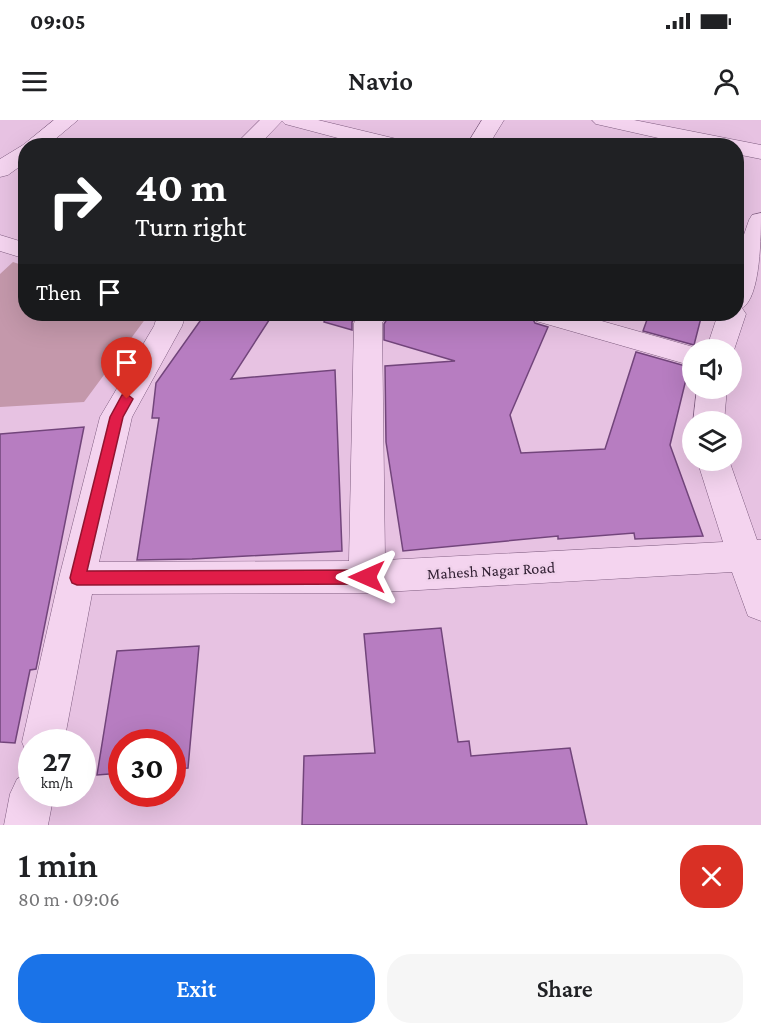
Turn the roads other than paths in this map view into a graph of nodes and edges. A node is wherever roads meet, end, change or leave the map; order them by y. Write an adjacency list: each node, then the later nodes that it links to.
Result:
1 (67, 120): 6 (street)
2 (272, 120): 7 (street)
3 (292, 120): 8 (street)
4 (493, 120): 9 (street)
5 (603, 120): 10 (street)
6 (43, 138)
7 (253, 138)
8 (365, 138)
9 (482, 138)
10 (690, 138)
11 (744, 149): 12 (street)
12 (761, 152)
13 (18, 157): 14 (street)
14 (0, 170)
15 (761, 220): 16 (street)
16 (745, 248)
17 (170, 321): 26 (street)
18 (370, 321): 25 (street)
19 (570, 321): 22 (street)
20 (730, 321): 21 (street)
21 (724, 339)
22 (682, 354)
23 (718, 471): 24 (street)
24 (752, 555): 25 (street, Mahesh Nagar Road); 27 (street)
25 (367, 577): 26 (street, Mahesh Nagar Road)
26 (77, 578): 28 (street)
27 (761, 604)
28 (46, 729)
29 (29, 807): 30 (street)
30 (26, 825)

